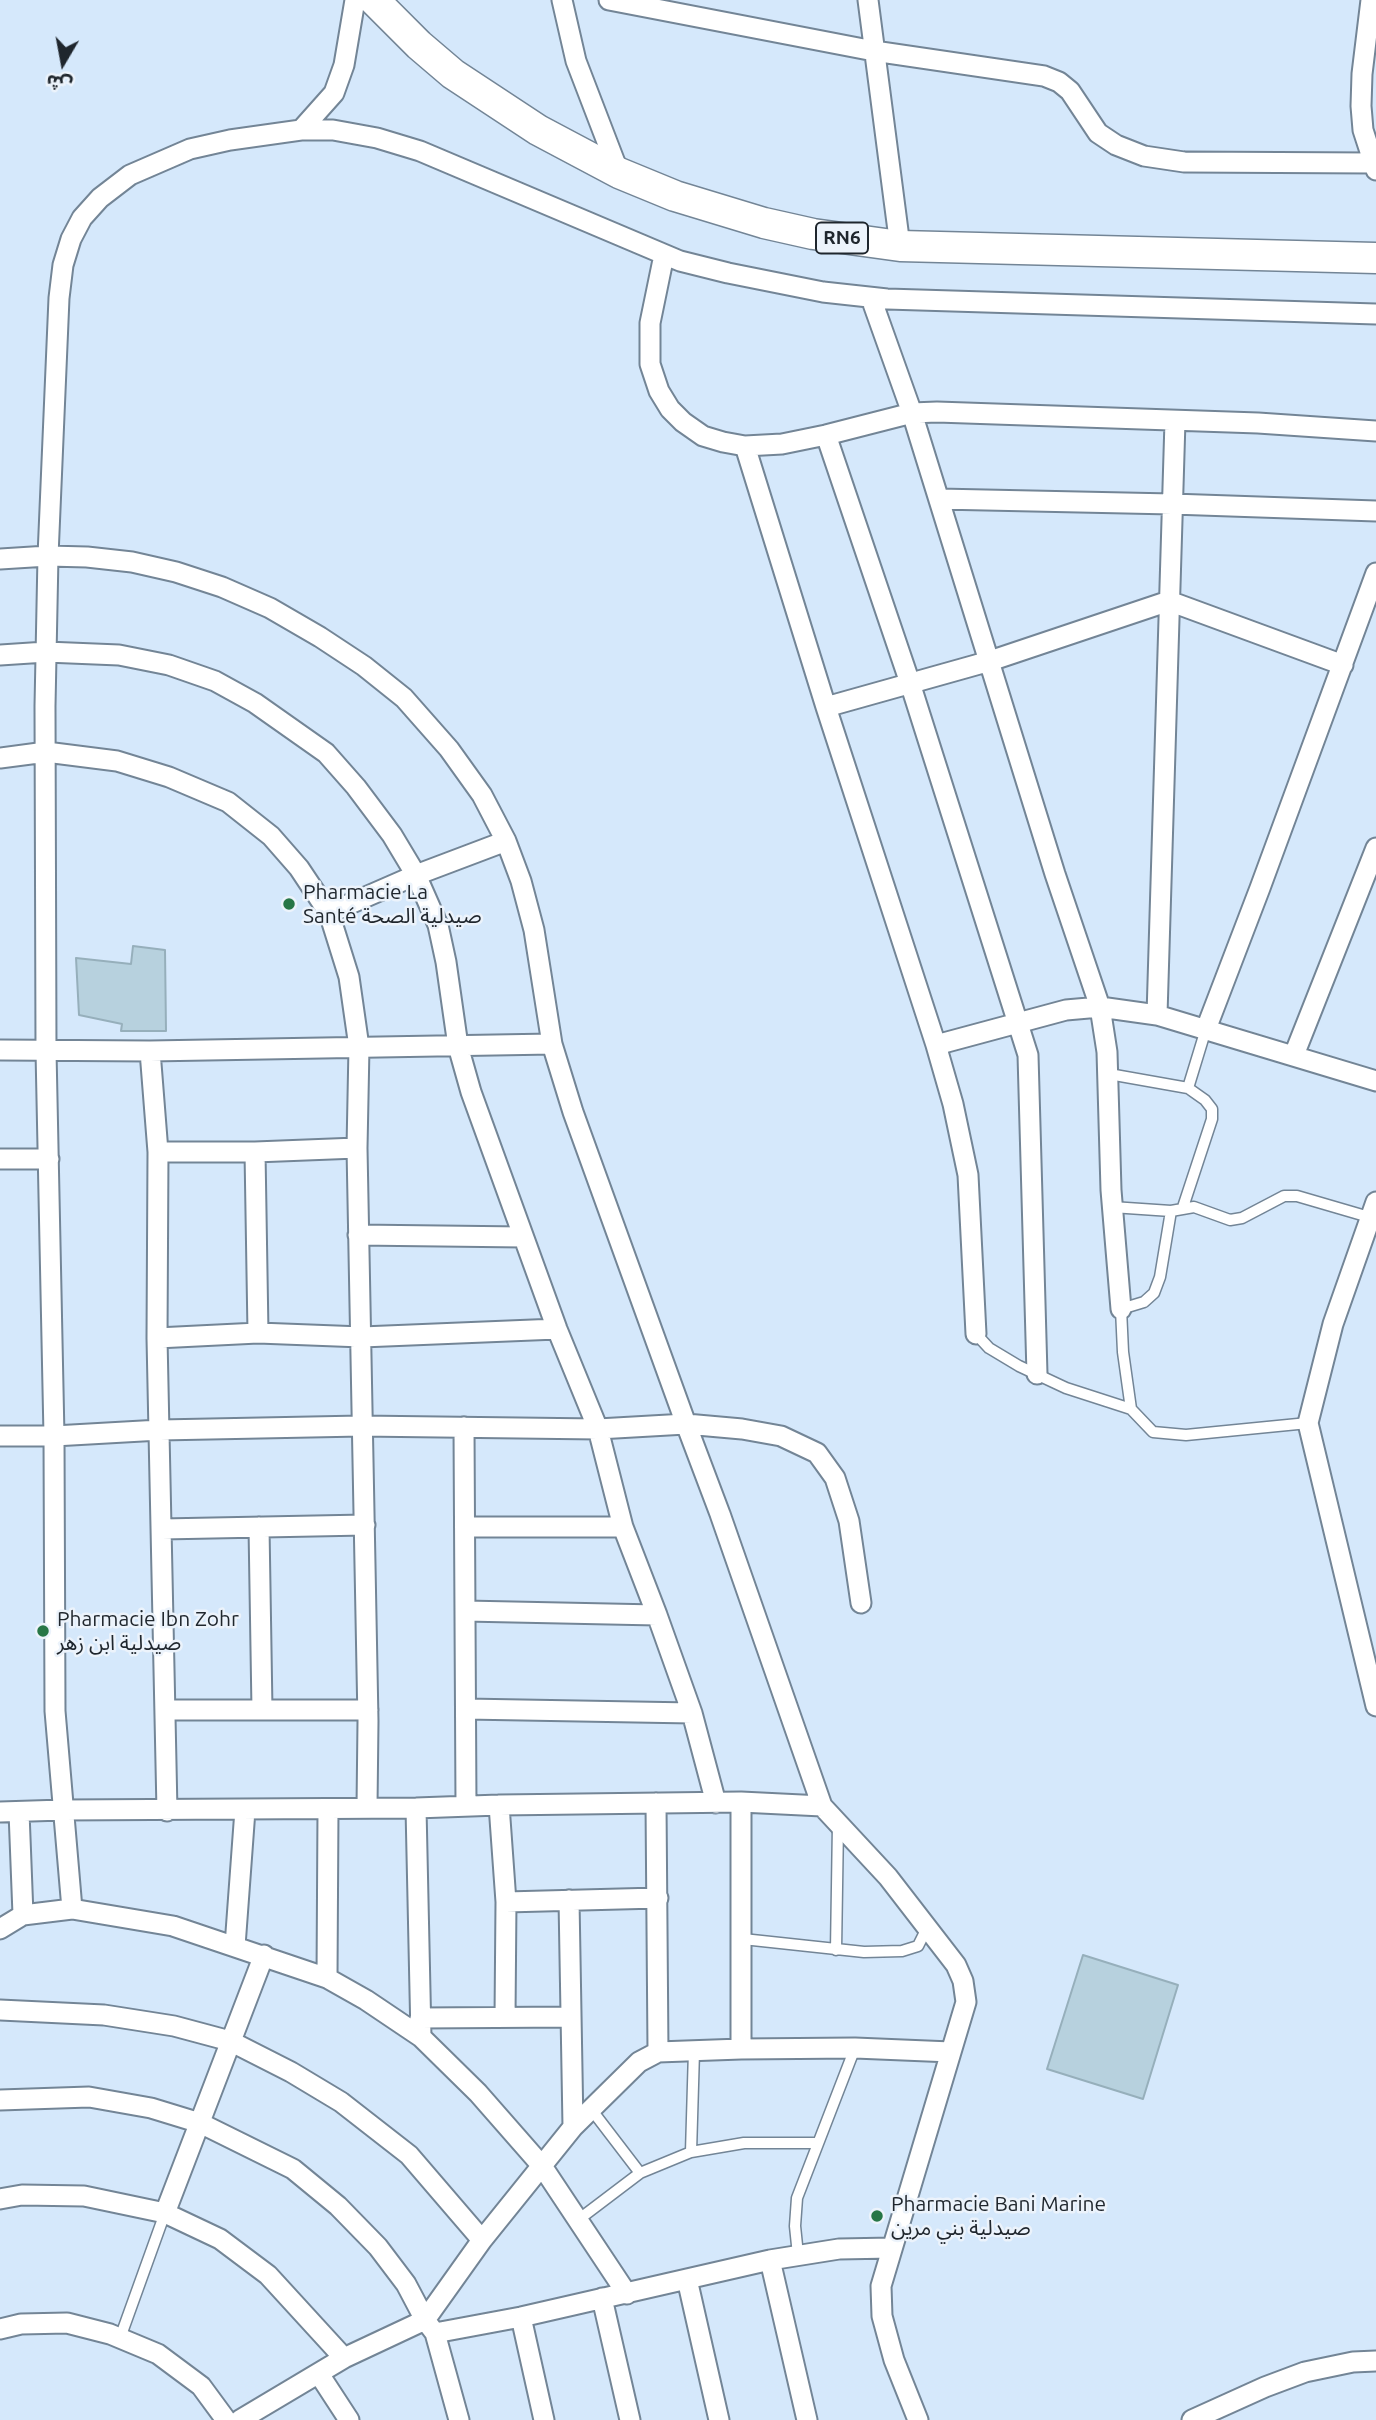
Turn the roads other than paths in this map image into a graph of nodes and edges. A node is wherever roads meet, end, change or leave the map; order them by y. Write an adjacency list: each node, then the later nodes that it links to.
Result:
1 (355, 0): 9 (street)
2 (374, 0): 11 (main road, RN6)
3 (562, 0): 11 (street)
4 (609, 0): 7 (street)
5 (868, 0): 8 (street)
6 (1371, 0): 10 (street)
7 (649, 4): 8 (street)
8 (874, 51): 10 (street); 12 (street)
9 (301, 130): 13 (street); 25 (street)
10 (1374, 166)
11 (619, 173): 12 (main road, RN6)
12 (900, 246): 14 (main road, RN6)
13 (664, 255): 15 (street); 21 (street)
14 (1376, 258)
15 (871, 298): 16 (street); 17 (street)
16 (1376, 314)
17 (912, 413): 18 (street); 20 (street); 22 (street)
18 (1175, 421): 19 (street); 23 (street)
19 (1376, 430)
20 (826, 435): 21 (street); 33 (street)
21 (745, 446): 34 (street)
22 (939, 499): 23 (street); 31 (street)
23 (1172, 504): 24 (street); 28 (street)
24 (1376, 511)
25 (48, 556): 26 (street); 29 (street); 37 (street)
26 (0, 559)
27 (1376, 573): 32 (street)
28 (1169, 601): 31 (street); 32 (street); 42 (street)
29 (46, 652): 30 (street); 35 (street); 39 (street)
30 (0, 655)
31 (989, 661): 33 (street); 41 (street)
32 (1343, 665): 44 (street)
33 (909, 683): 34 (street); 43 (street)
34 (826, 707): 46 (street)
35 (46, 752): 36 (street); 40 (street); 50 (street)
36 (0, 758)
37 (506, 841): 39 (street); 45 (street)
38 (1376, 848): 52 (street)
39 (416, 875): 40 (street); 47 (street)
40 (329, 913): 48 (street)
41 (1100, 1007): 42 (street); 43 (street); 53 (street)
42 (1157, 1015): 44 (street)
43 (1016, 1022): 46 (street); 73 (street)
44 (1206, 1029): 52 (street); 55 (lane)
45 (552, 1044): 47 (street); 76 (street)
46 (936, 1045): 70 (street)
47 (458, 1046): 48 (street); 66 (street)
48 (359, 1048): 51 (street); 56 (street)
49 (0, 1050): 50 (street)
50 (46, 1051): 51 (street); 60 (street)
51 (149, 1051): 57 (street)
52 (1294, 1055): 54 (street)
53 (1109, 1074): 55 (lane); 61 (street)
54 (1376, 1082)
55 (1188, 1088): 62 (lane)
56 (356, 1148): 58 (street); 65 (street)
57 (158, 1152): 58 (street); 72 (street)
58 (255, 1152): 69 (street)
59 (0, 1158): 60 (street)
60 (49, 1159): 82 (street)
61 (1112, 1207): 64 (lane); 67 (street)
62 (1183, 1207): 63 (lane); 64 (lane)
63 (1373, 1210): 75 (street)
64 (1171, 1211): 67 (lane)
65 (358, 1235): 66 (street); 71 (street)
66 (523, 1237): 68 (street)
67 (1121, 1309): 74 (lane)
68 (557, 1329): 71 (street); 79 (street)
69 (258, 1333): 71 (street); 72 (street)
70 (976, 1334): 73 (lane)
71 (362, 1337): 77 (street)
72 (157, 1338): 80 (street)
73 (1037, 1374): 74 (lane)
74 (1131, 1409): 75 (lane)
75 (1308, 1423): 91 (street)
76 (686, 1424): 79 (street); 88 (street); 103 (street)
77 (361, 1426): 78 (street); 80 (street); 83 (street)
78 (464, 1427): 79 (street); 85 (street)
79 (598, 1429): 86 (street)
80 (160, 1430): 82 (street); 87 (street)
81 (0, 1436): 82 (street)
82 (54, 1436): 107 (street)
83 (365, 1525): 84 (street); 96 (street)
84 (258, 1527): 87 (street); 95 (street)
85 (465, 1527): 86 (street); 89 (street)
86 (623, 1527): 90 (street)
87 (162, 1529): 94 (street)
88 (862, 1603)
89 (465, 1611): 90 (street); 93 (street)
90 (657, 1615): 97 (street)
91 (1373, 1682): 92 (street)
92 (1376, 1706)
93 (466, 1709): 97 (street); 102 (street)
94 (166, 1710): 95 (street); 109 (street)
95 (262, 1710): 96 (street)
96 (368, 1710): 104 (street)
97 (692, 1713): 98 (street)
98 (716, 1802): 99 (street); 100 (street)
99 (741, 1802): 103 (street); 119 (street)
100 (656, 1803): 101 (street); 112 (street)
101 (499, 1805): 102 (street); 114 (street)
102 (466, 1806): 105 (street)
103 (822, 1806): 111 (street)
104 (367, 1807): 105 (street); 106 (street)
105 (415, 1808): 127 (street)
106 (328, 1809): 108 (street); 123 (street)
107 (63, 1810): 109 (street); 110 (street); 115 (street)
108 (245, 1810): 109 (street); 120 (street)
109 (167, 1811)
110 (9, 1812): 116 (street)
111 (838, 1823): 117 (street); 121 (lane)
112 (658, 1898): 113 (street); 132 (street)
113 (569, 1900): 114 (street); 126 (street)
114 (506, 1902): 125 (street)
115 (72, 1909): 116 (street); 120 (street)
116 (23, 1915): 118 (street)
117 (928, 1928): 121 (lane); 133 (street)
118 (0, 1929)
119 (743, 1939): 121 (lane); 130 (street)
120 (236, 1947): 122 (street)
121 (836, 1950)
122 (264, 1955): 123 (street); 128 (street)
123 (327, 1978): 127 (street)
124 (0, 2010): 128 (street)
125 (505, 2017): 126 (street); 127 (street)
126 (571, 2017): 137 (street)
127 (421, 2027): 140 (street)
128 (230, 2041): 136 (street); 145 (street)
129 (855, 2048): 130 (street); 133 (street); 138 (lane)
130 (741, 2049): 131 (street)
131 (694, 2051): 132 (street); 139 (lane)
132 (658, 2052): 135 (street)
133 (951, 2052): 146 (street)
134 (0, 2100): 136 (street)
135 (591, 2109): 137 (street); 141 (lane)
136 (200, 2123): 143 (street); 153 (street)
137 (573, 2127): 140 (street)
138 (818, 2143): 139 (lane); 147 (lane)
139 (691, 2152): 141 (lane)
140 (542, 2166): 144 (street); 145 (street)
141 (640, 2173): 144 (lane)
142 (0, 2199): 143 (street)
143 (166, 2213): 155 (lane); 156 (street)
144 (578, 2220): 150 (street)
145 (482, 2239): 153 (street)
146 (892, 2248): 147 (street); 167 (street)
147 (798, 2255): 148 (street)
148 (770, 2260): 149 (street); 166 (street)
149 (687, 2279): 150 (street); 165 (street)
150 (627, 2294): 151 (street)
151 (602, 2298): 152 (street); 164 (street)
152 (521, 2317): 153 (street); 163 (street)
153 (430, 2327): 156 (street); 162 (street)
154 (0, 2329): 155 (street)
155 (120, 2338): 159 (street)
156 (344, 2358): 158 (street)
157 (1376, 2361): 168 (street)
158 (319, 2374): 160 (street); 161 (street)
159 (226, 2420)
160 (240, 2420)
161 (349, 2420)
162 (459, 2420)
163 (544, 2420)
164 (630, 2420)
165 (719, 2420)
166 (807, 2420)
167 (918, 2420)
168 (1192, 2420)

